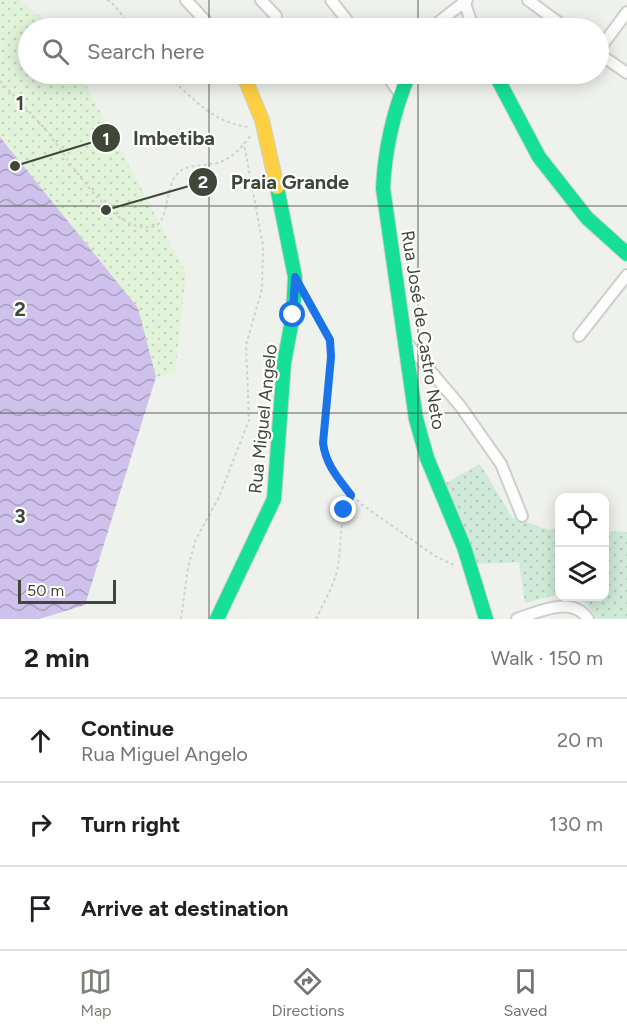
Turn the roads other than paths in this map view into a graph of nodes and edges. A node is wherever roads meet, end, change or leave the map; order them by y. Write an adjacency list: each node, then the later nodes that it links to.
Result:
1 (186, 0): 8 (street)
2 (261, 0): 7 (street)
3 (331, 0): 9 (street)
4 (528, 0): 12 (street)
5 (465, 1): 10 (street); 11 (street)
6 (627, 12): 13 (street)
7 (276, 16)
8 (203, 18)
9 (345, 18)
10 (444, 18)
11 (470, 18)
12 (552, 18)
13 (609, 37)
14 (609, 60): 15 (street)
15 (627, 73)
16 (247, 84): 26 (street, Rua Miguel Angelo)
17 (393, 84): 20 (street)
18 (404, 84): 20 (street, Rua José de Castro Neto)
19 (500, 84): 21 (street)
20 (400, 94): 24 (street, Rua José de Castro Neto)
21 (627, 254)
22 (627, 275): 23 (street)
23 (579, 336)
24 (405, 342): 25 (street); 27 (street, Rua José de Castro Neto)
25 (522, 516)
26 (217, 619)
27 (486, 619)
28 (517, 619): 29 (street)
29 (588, 619)

